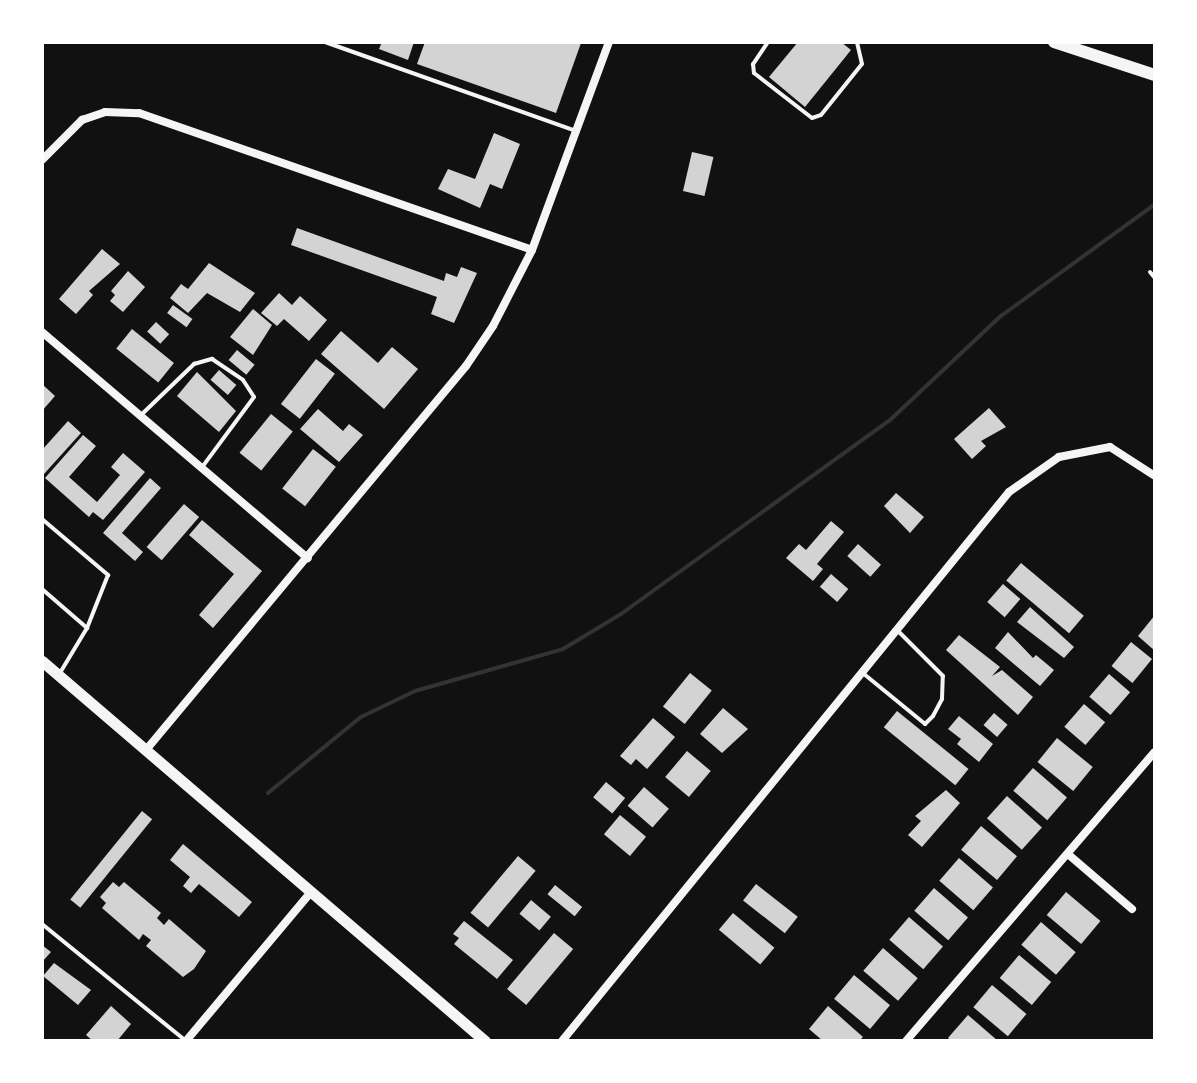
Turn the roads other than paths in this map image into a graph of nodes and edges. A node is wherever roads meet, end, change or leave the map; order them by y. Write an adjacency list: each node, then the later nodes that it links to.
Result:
1 (325, 42): 9 (lane)
2 (609, 42): 9 (street)
3 (768, 42): 4 (lane)
4 (857, 42)
5 (1054, 42): 6 (main road)
6 (1132, 70): 7 (main road); 8 (main road)
7 (1155, 75)
8 (1155, 82)
9 (577, 131): 11 (street)
10 (42, 160): 11 (street)
11 (532, 250): 19 (street)
12 (1150, 272): 13 (lane)
13 (1155, 278)
14 (42, 332): 15 (street)
15 (140, 416): 16 (street); 16 (lane)
16 (202, 468): 19 (street)
17 (1155, 476): 22 (street)
18 (42, 519): 21 (lane)
19 (308, 558): 26 (street)
20 (42, 589): 21 (lane)
21 (87, 628): 25 (lane)
22 (897, 630): 24 (street); 24 (lane)
23 (42, 661): 25 (main road)
24 (862, 672): 34 (street)
25 (59, 675): 26 (main road)
26 (146, 750): 29 (main road)
27 (1155, 752): 28 (street)
28 (1069, 855): 30 (street); 35 (street)
29 (311, 892): 32 (street); 33 (main road)
30 (1132, 909)
31 (42, 924): 32 (lane)
32 (186, 1041)
33 (485, 1041)
34 (562, 1041)
35 (906, 1041)

